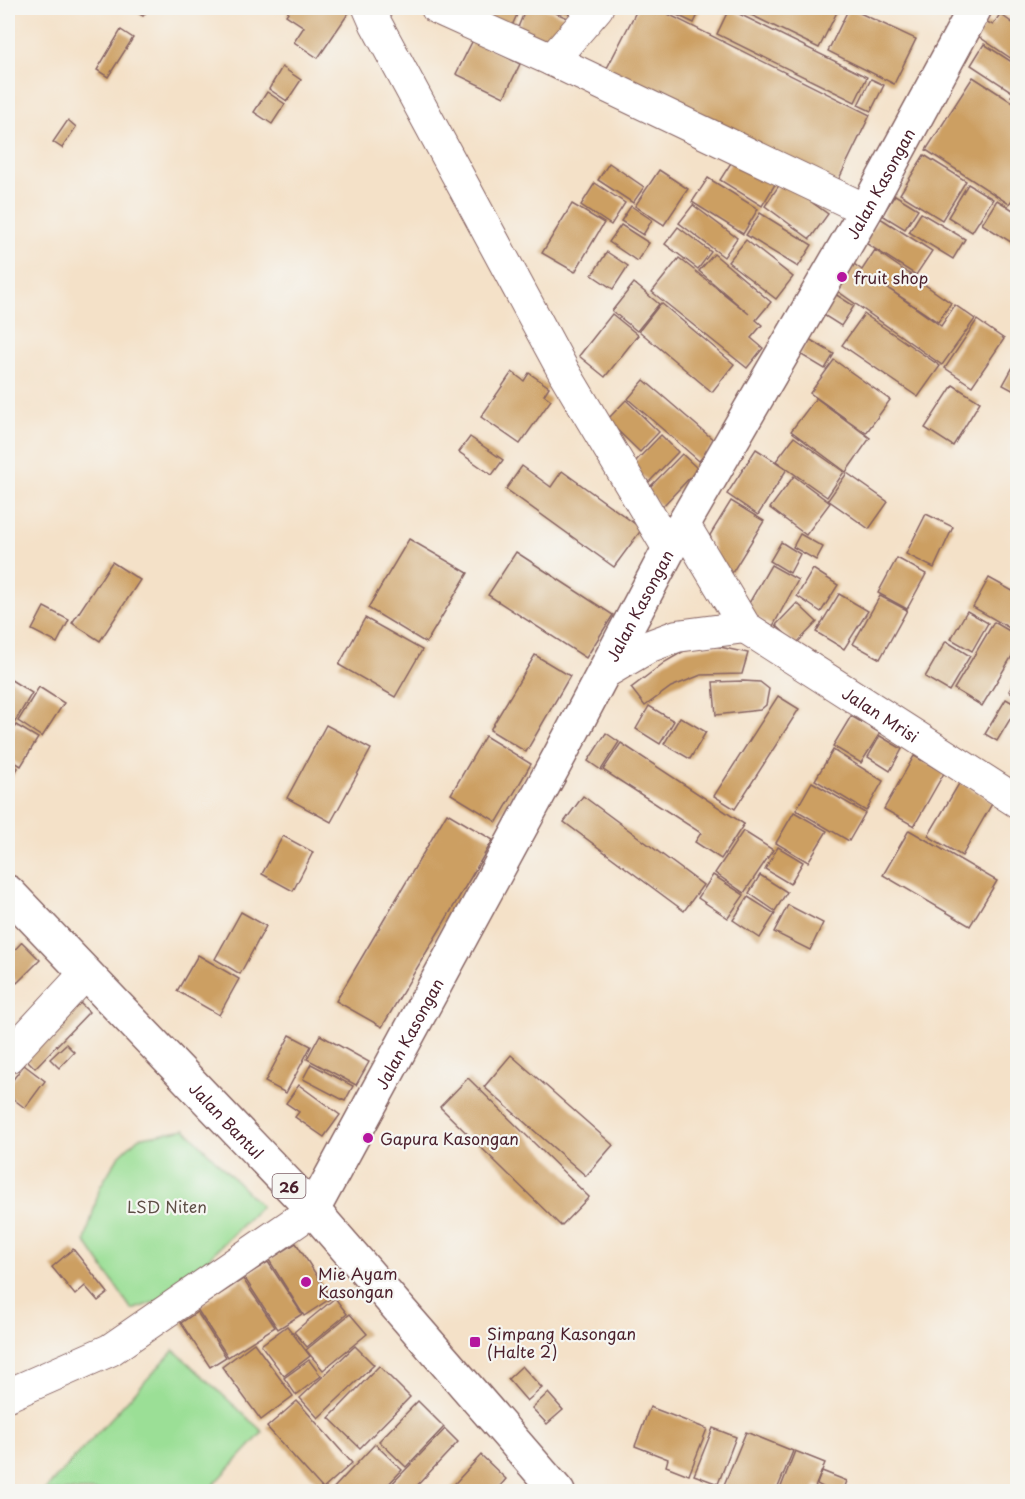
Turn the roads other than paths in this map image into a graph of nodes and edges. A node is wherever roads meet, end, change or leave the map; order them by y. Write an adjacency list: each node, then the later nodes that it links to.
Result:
1 (369, 8): 7 (street)
2 (437, 8): 5 (street)
3 (597, 8): 5 (street)
4 (975, 8): 6 (main road, Jalan Kasongan)
5 (552, 60): 6 (street)
6 (866, 210): 7 (main road, Jalan Kasongan)
7 (676, 537): 8 (street); 9 (main road, Jalan Kasongan)
8 (745, 627): 9 (street); 10 (street, Jalan Mrisi)
9 (604, 673): 14 (main road, Jalan Kasongan)
10 (1017, 802)
11 (8, 892): 12 (main road, Jalan Bantul / 26)
12 (85, 974): 13 (street); 14 (main road, Jalan Bantul / 26)
13 (8, 1056)
14 (313, 1210): 15 (street); 16 (main road, Jalan Bantul / 26)
15 (8, 1395)
16 (558, 1491)

